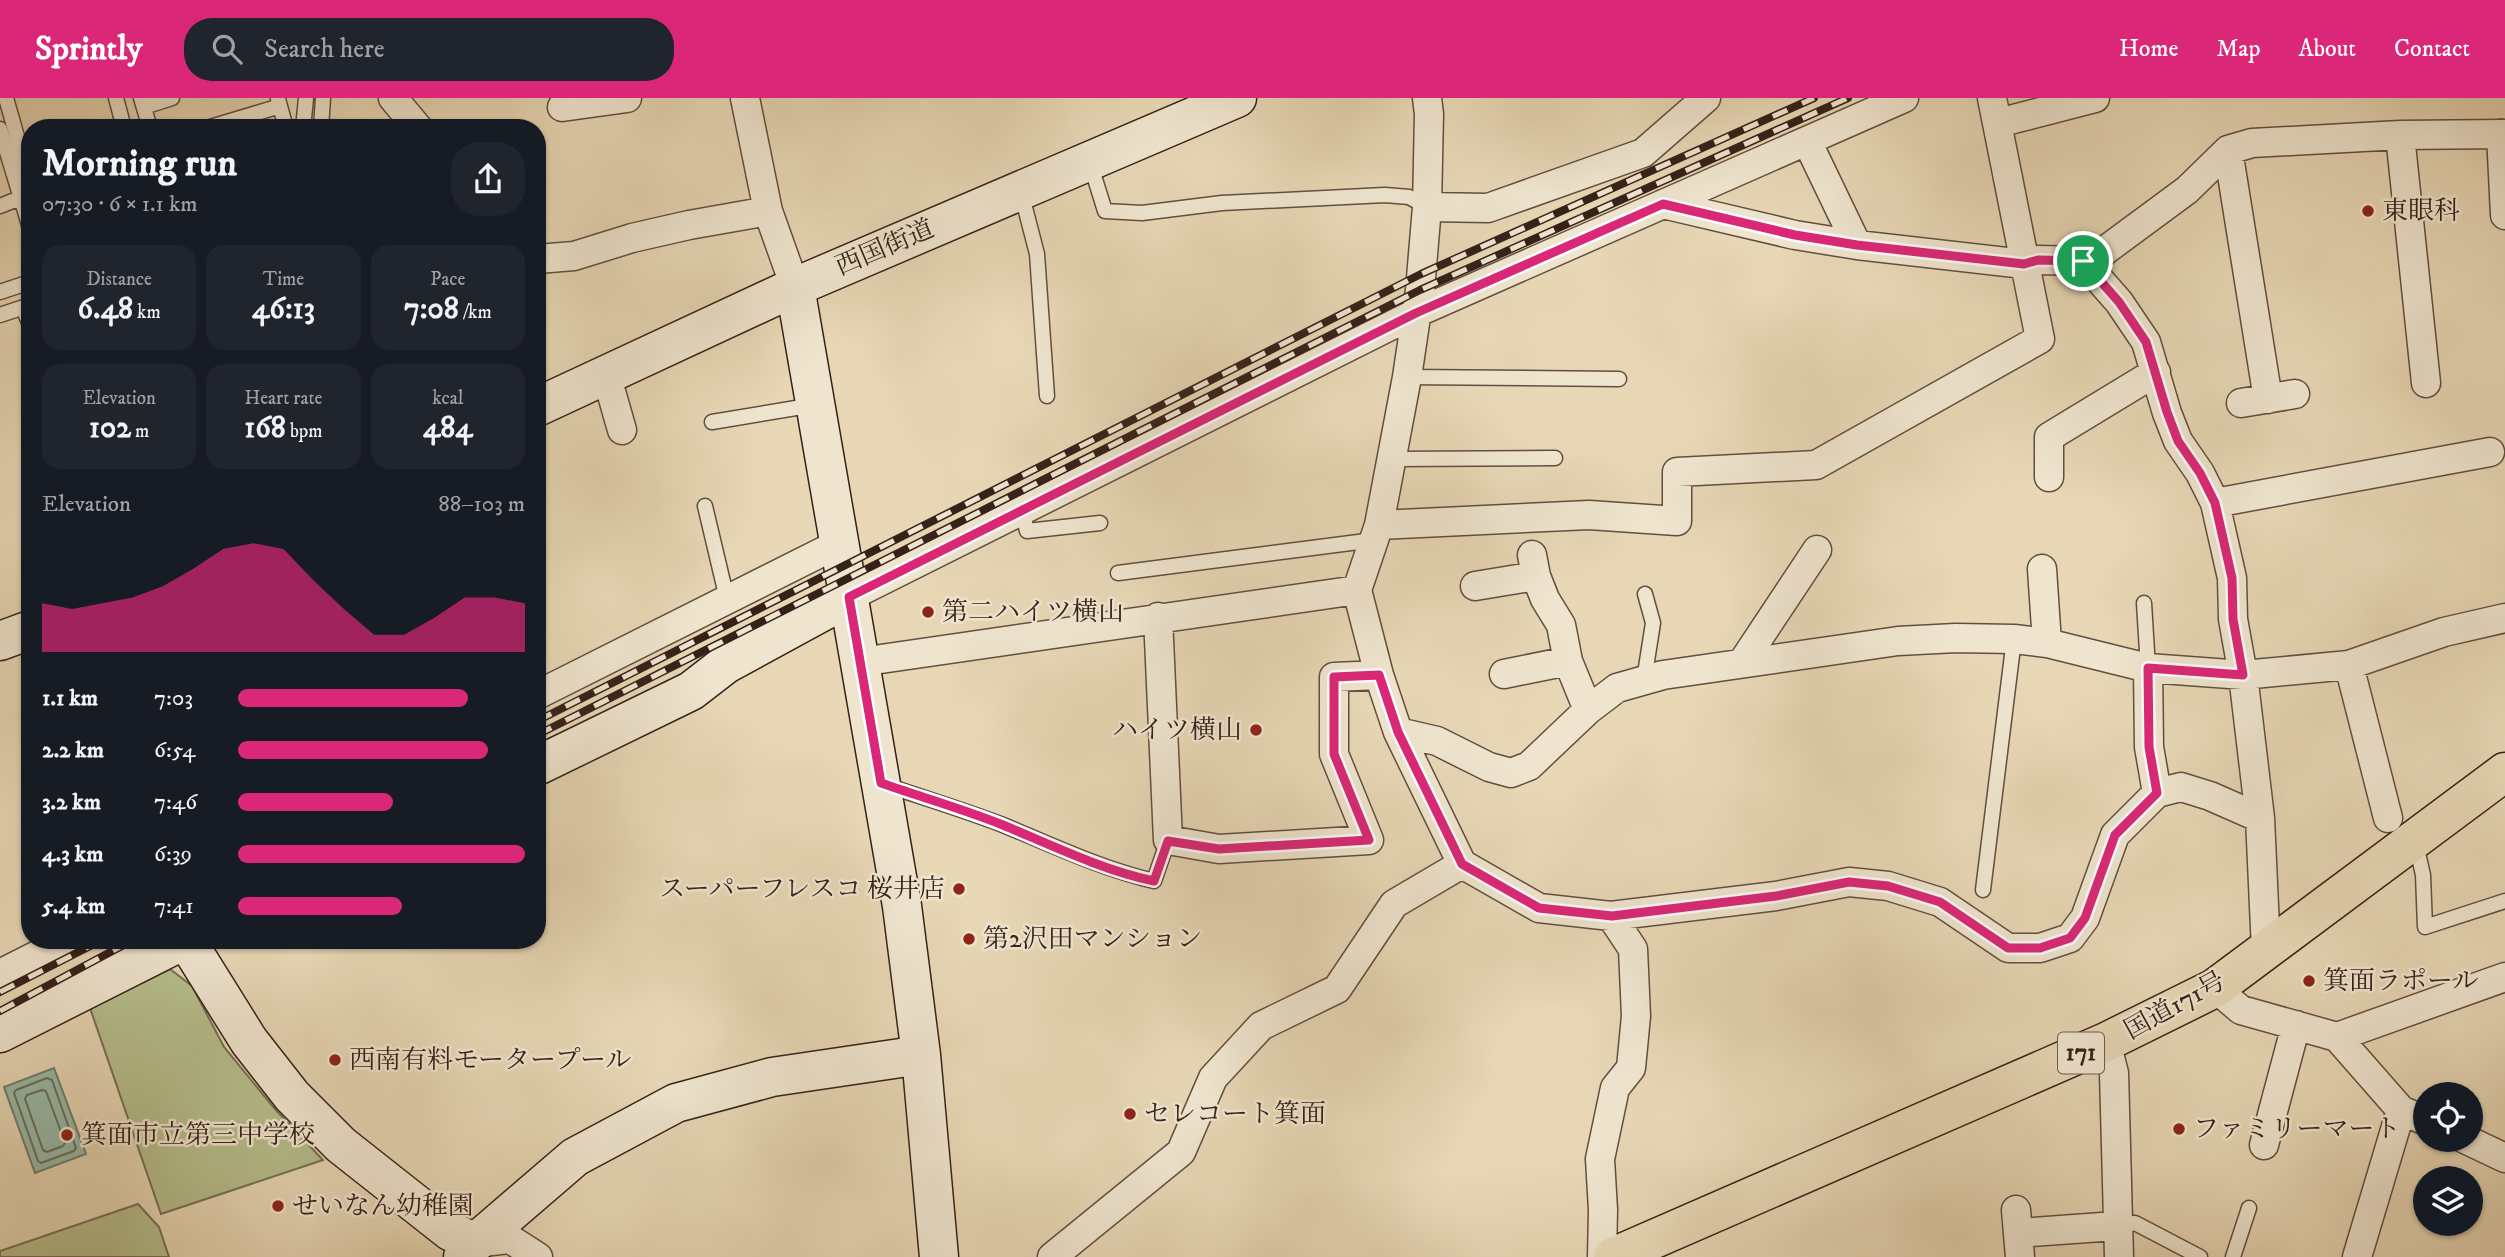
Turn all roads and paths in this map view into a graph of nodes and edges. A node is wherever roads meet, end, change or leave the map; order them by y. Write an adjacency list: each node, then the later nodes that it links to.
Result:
1 (6, 98): 30 (lane)
2 (116, 98): 18 (lane)
3 (172, 98): 13 (lane)
4 (306, 98): 22 (lane)
5 (323, 98): 23 (lane)
6 (393, 98): 24 (street)
7 (745, 98): 38 (street)
8 (1237, 98): 31 (street, 西国街道)
9 (1427, 98): 37 (street)
10 (1706, 98): 37 (street)
11 (1904, 98): 28 (street)
12 (2095, 98): 16 (street)
13 (143, 102): 19 (lane)
14 (279, 102): 20 (lane); 21 (lane)
15 (633, 104): 17 (street)
16 (1995, 110): 43 (street)
17 (562, 111)
18 (122, 119)
19 (148, 119)
20 (232, 119)
21 (284, 119)
22 (304, 119)
23 (322, 119)
24 (410, 119)
25 (0, 129): 30 (lane)
26 (2503, 134): 27 (street); 39 (street)
27 (2400, 135): 29 (street); 54 (street)
28 (1807, 141): 35 (street); 40 (street)
29 (2228, 150): 42 (street); 56 (street)
30 (15, 154): 33 (lane)
31 (1089, 161): 32 (street, 西国街道); 37 (lane)
32 (1020, 191): 45 (street, 西国街道); 55 (lane)
33 (20, 198): 34 (lane); 36 (lane)
34 (21, 201)
35 (1663, 204): 40 (street); 48 (street)
36 (0, 206)
37 (1427, 207): 48 (street)
38 (768, 211): 41 (street); 45 (street)
39 (2505, 215)
40 (1857, 245): 43 (street)
41 (546, 258)
42 (2083, 261): 43 (street); 50 (street)
43 (2024, 264): 69 (street)
44 (21, 285): 46 (lane)
45 (795, 287): 51 (street, 西国街道); 58 (street)
46 (0, 292)
47 (21, 308): 49 (lane)
48 (1416, 313): 52 (street); 67 (street)
49 (0, 315)
50 (2156, 372): 64 (street); 65 (street)
51 (606, 374): 57 (street, 西国街道); 60 (street)
52 (1407, 377): 53 (lane); 63 (street)
53 (1619, 379)
54 (2426, 383)
55 (1047, 396)
56 (2268, 399)
57 (546, 403)
58 (816, 405): 59 (lane); 70 (street)
59 (712, 422)
60 (622, 430)
61 (2490, 452): 65 (street)
62 (1555, 457): 63 (lane)
63 (1393, 459): 69 (street)
64 (2049, 477)
65 (2215, 503): 93 (street)
66 (705, 506): 78 (lane)
67 (1022, 511): 68 (lane); 77 (street)
68 (1100, 523)
69 (1376, 533): 73 (lane); 75 (street)
70 (839, 542): 77 (street); 78 (street)
71 (1817, 550): 88 (street)
72 (2042, 569): 85 (street)
73 (1118, 573)
74 (1475, 586): 86 (street)
75 (1357, 590): 80 (street); 92 (street)
76 (1645, 594): 94 (lane)
77 (849, 597): 87 (street); 98 (street)
78 (727, 599): 95 (street)
79 (2144, 603): 90 (lane)
80 (1158, 617): 87 (street); 104 (street)
81 (2505, 618): 89 (street)
82 (21, 633): 84 (street)
83 (2014, 639): 85 (street); 88 (street); 106 (lane)
84 (0, 641)
85 (2047, 643): 90 (street)
86 (1568, 661): 91 (street); 96 (street)
87 (860, 662): 100 (street)
88 (1742, 663): 94 (street)
89 (2349, 665): 93 (street); 103 (street)
90 (2148, 668): 93 (street); 101 (street)
91 (1504, 674)
92 (1379, 675): 97 (street); 104 (street)
93 (2243, 675): 102 (street)
94 (1644, 680): 96 (street)
95 (546, 690)
96 (1588, 710): 97 (street)
97 (1398, 732): 105 (street)
98 (546, 762)
99 (2505, 772): 103 (highway, 国道171号 / 171)
100 (881, 783): 104 (lane); 120 (street)
101 (2157, 793): 102 (street); 108 (street)
102 (2260, 818): 112 (street)
103 (2401, 829): 107 (lane); 112 (highway, 国道171号 / 171)
104 (1168, 841)
105 (1462, 864): 108 (street); 131 (street)
106 (1983, 890)
107 (2505, 901)
108 (1612, 916): 132 (street)
109 (49, 949): 113 (street)
110 (167, 949): 117 (street)
111 (191, 949): 128 (street)
112 (2266, 950): 115 (highway, 国道171号 / 171)
113 (0, 974)
114 (2505, 977): 118 (street)
115 (2215, 988): 116 (street); 119 (highway, 国道171号 / 171)
116 (2296, 1025): 118 (street); 122 (street)
117 (0, 1033)
118 (2337, 1037): 121 (street)
119 (2106, 1042): 126 (street); 133 (highway, 国道171号 / 171)
120 (921, 1055): 128 (street); 130 (street)
121 (2413, 1116): 137 (street)
122 (2264, 1144)
123 (2483, 1148): 124 (street)
124 (2505, 1158)
125 (2249, 1208): 136 (lane)
126 (2116, 1226): 127 (street); 134 (street); 135 (lane)
127 (2018, 1233)
128 (469, 1250): 129 (street)
129 (537, 1257)
130 (939, 1257)
131 (1052, 1257)
132 (1602, 1257)
133 (1613, 1257)
134 (2119, 1257)
135 (2200, 1257)
136 (2233, 1257)
137 (2357, 1257)

